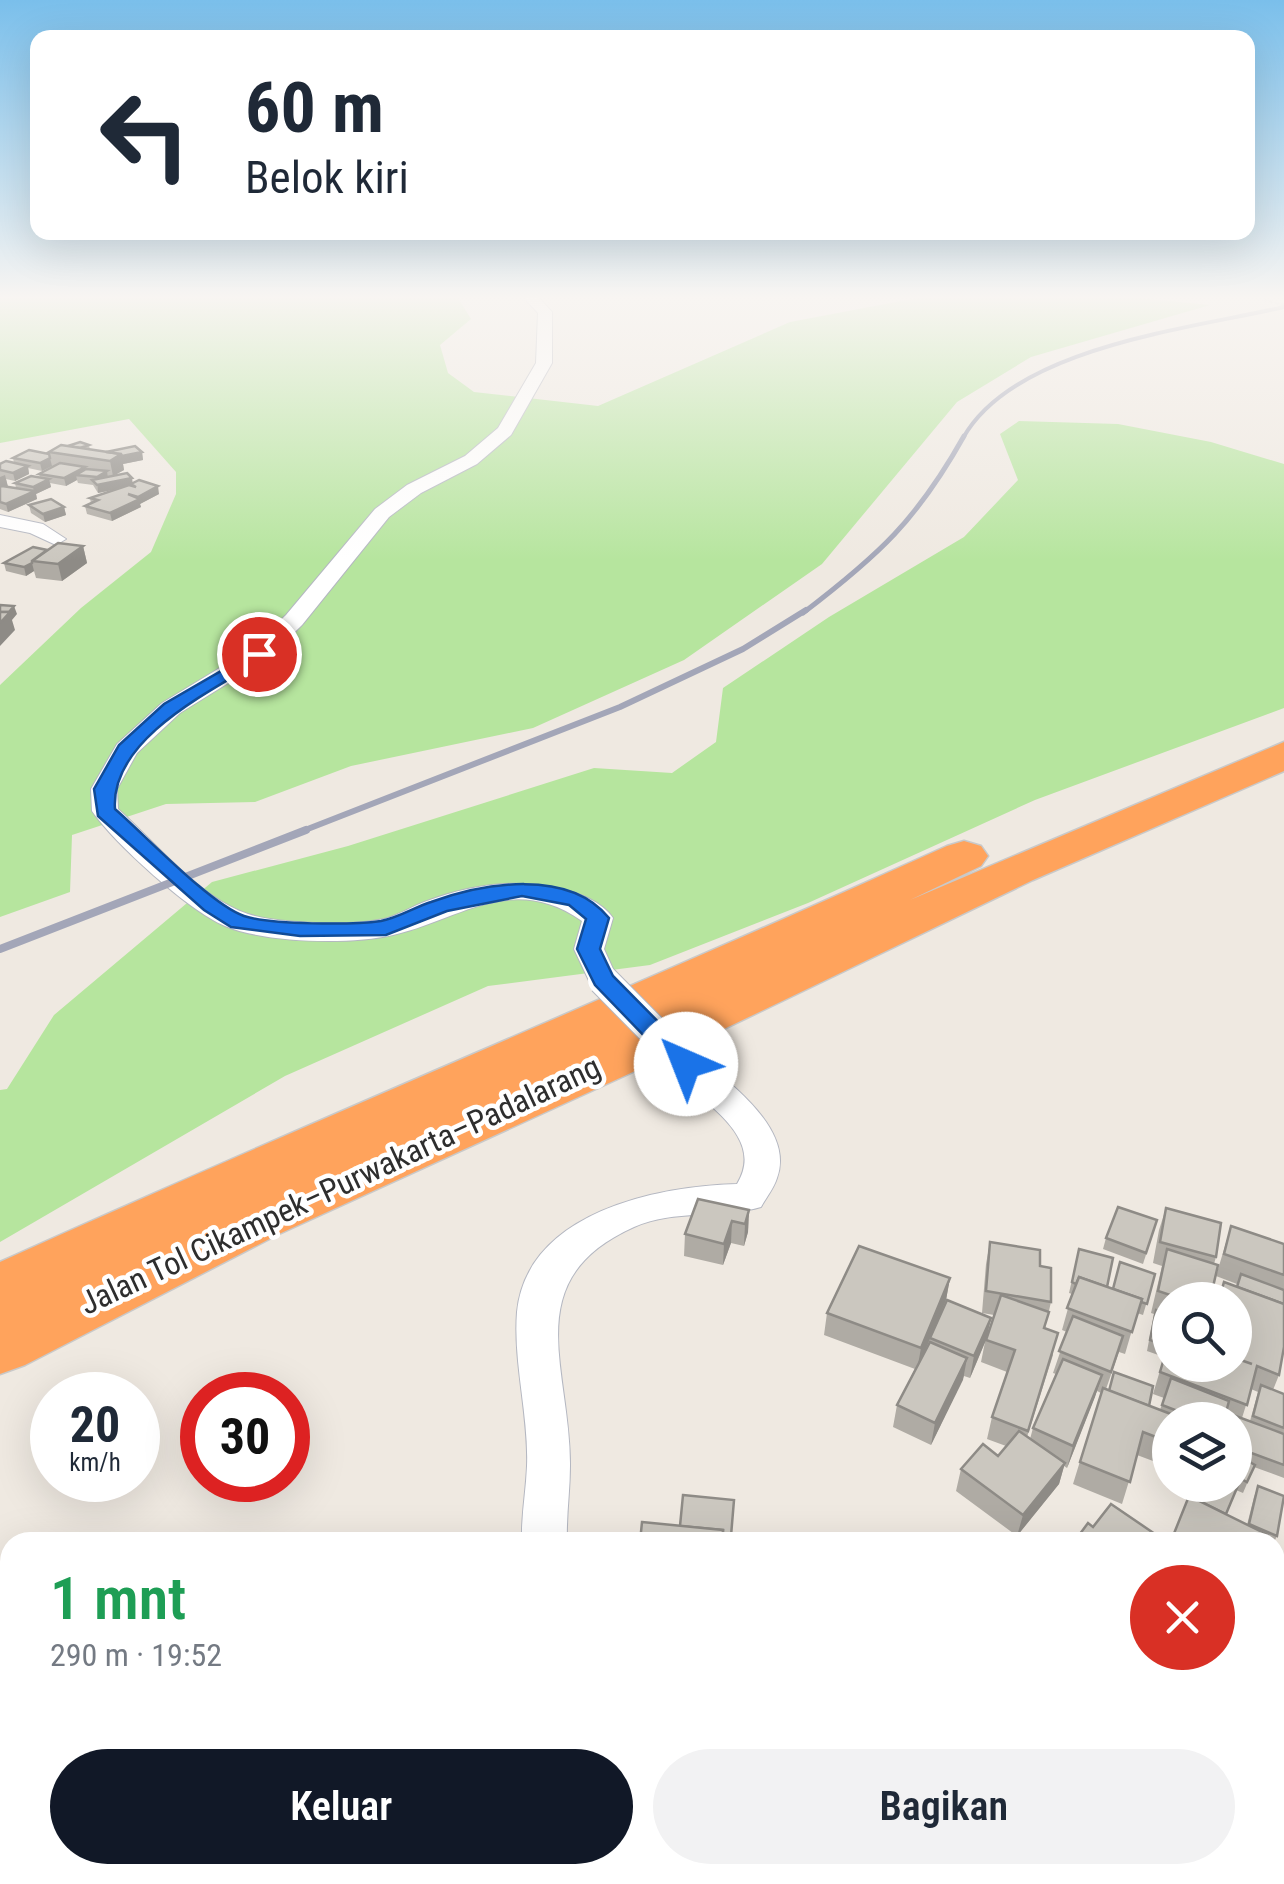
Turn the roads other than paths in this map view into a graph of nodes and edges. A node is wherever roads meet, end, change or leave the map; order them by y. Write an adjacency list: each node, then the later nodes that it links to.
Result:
1 (531, 386): 8 (street, bridge)
2 (0, 521): 3 (street)
3 (56, 539)
4 (1284, 726): 6 (highway, Jalan Tol Cikampek–Purwakarta–Padalarang)
5 (1284, 756): 7 (highway, Jalan Tol Cikampek–Purwakarta–Padalarang)
6 (0, 1292)
7 (0, 1346)
8 (544, 1532)

